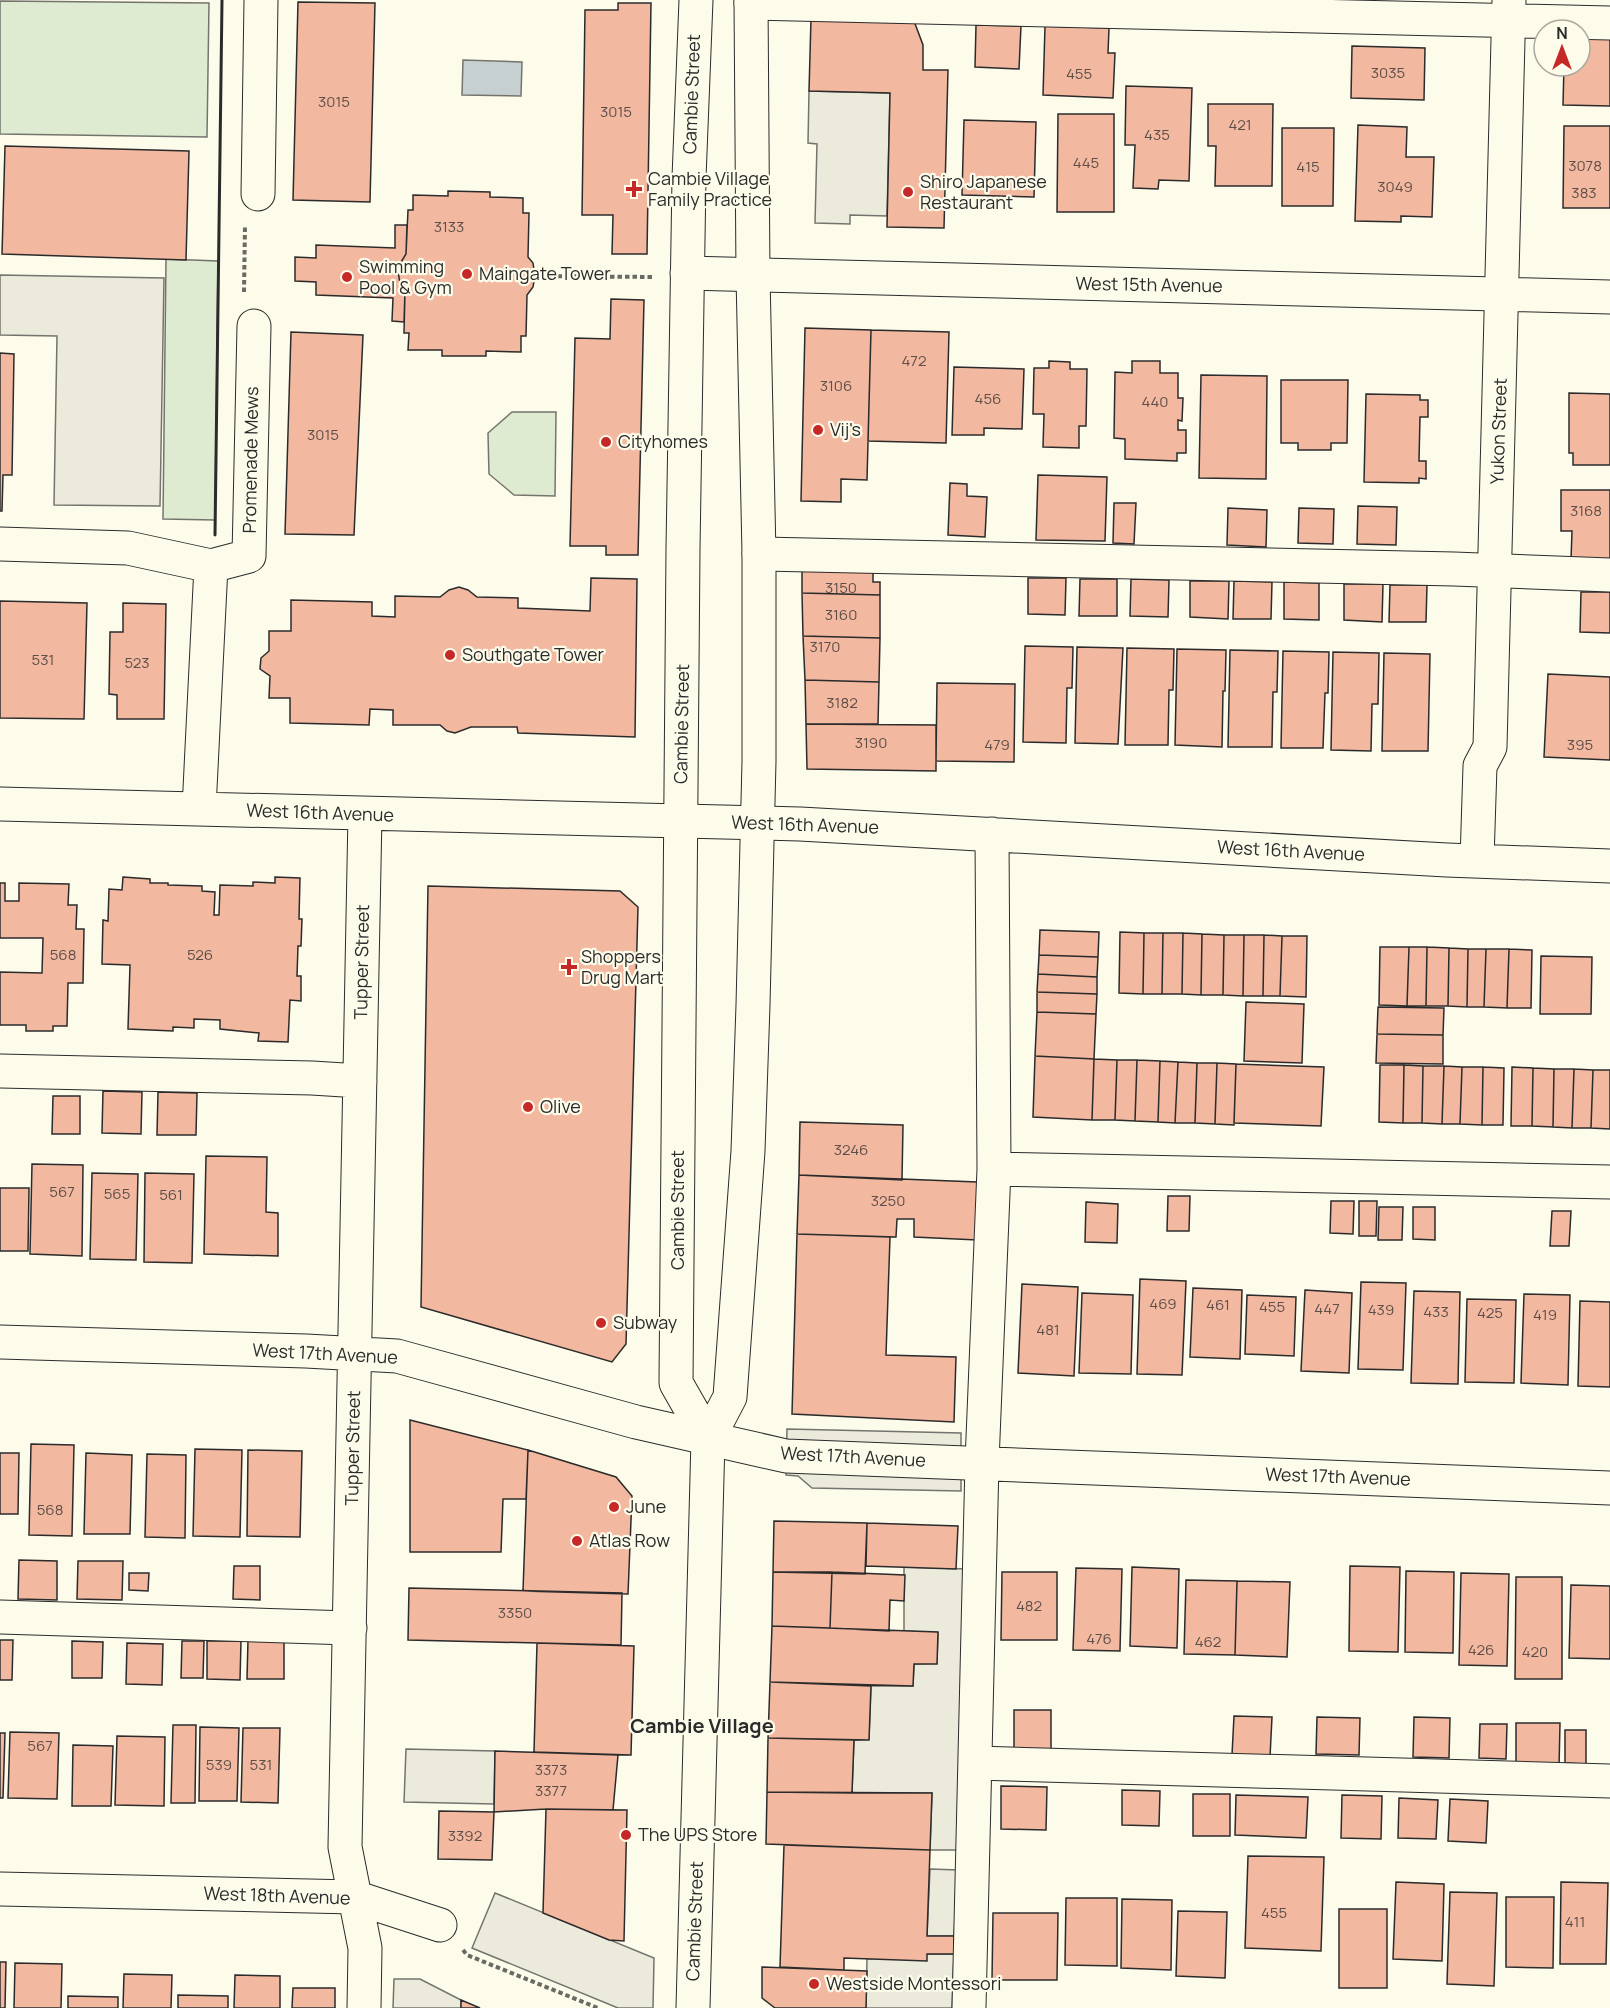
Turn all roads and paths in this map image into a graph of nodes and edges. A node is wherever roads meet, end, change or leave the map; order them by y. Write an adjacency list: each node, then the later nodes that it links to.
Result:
1 (261, 0): 6 (street)
2 (696, 0): 7 (street, Cambie Street)
3 (751, 2): 4 (street); 9 (street, Cambie Street)
4 (1508, 10): 5 (street); 10 (street, Yukon Street)
5 (1610, 23)
6 (258, 194): 12 (path)
7 (673, 275): 8 (path); 9 (street, West 15th Avenue); 21 (street, Cambie Street)
8 (536, 276)
9 (753, 276): 10 (street, West 15th Avenue); 14 (street, Cambie Street)
10 (1503, 294): 11 (street, West 15th Avenue); 16 (street, Yukon Street)
11 (1610, 297)
12 (254, 326): 15 (street, Promenade Mews)
13 (0, 544): 15 (street)
14 (759, 554): 16 (street); 22 (street, Cambie Street)
15 (211, 566): 19 (street)
16 (1495, 570): 17 (street); 24 (street, Yukon Street)
17 (1610, 575)
18 (0, 804): 19 (street, West 16th Avenue)
19 (199, 809): 20 (street, West 16th Avenue)
20 (364, 814): 21 (street, West 16th Avenue); 27 (street, Tupper Street)
21 (681, 821): 22 (street, West 16th Avenue); 32 (street, Cambie Street)
22 (757, 823): 23 (street, West 16th Avenue); 32 (street, Cambie Street)
23 (992, 834): 24 (street, West 16th Avenue); 28 (street)
24 (1477, 861): 25 (street, West 16th Avenue)
25 (1610, 866)
26 (0, 1071): 27 (street)
27 (360, 1081): 31 (street, Tupper Street)
28 (994, 1169): 29 (street); 33 (street)
29 (1610, 1182)
30 (0, 1342): 31 (street, West 17th Avenue)
31 (355, 1354): 32 (street, West 17th Avenue); 36 (street, Tupper Street)
32 (708, 1439): 33 (street, West 17th Avenue); 44 (street, Cambie Street)
33 (982, 1462): 34 (street, West 17th Avenue); 37 (street)
34 (1610, 1488)
35 (0, 1617): 36 (street)
36 (350, 1628): 40 (street, Tupper Street)
37 (976, 1763): 38 (street); 45 (street)
38 (1610, 1781)
39 (0, 1889): 40 (street, West 18th Avenue)
40 (354, 1897): 41 (street, West 18th Avenue); 42 (street, Tupper Street)
41 (440, 1925): 43 (path)
42 (364, 2008)
43 (598, 2008)
44 (693, 2008)
45 (969, 2008)

